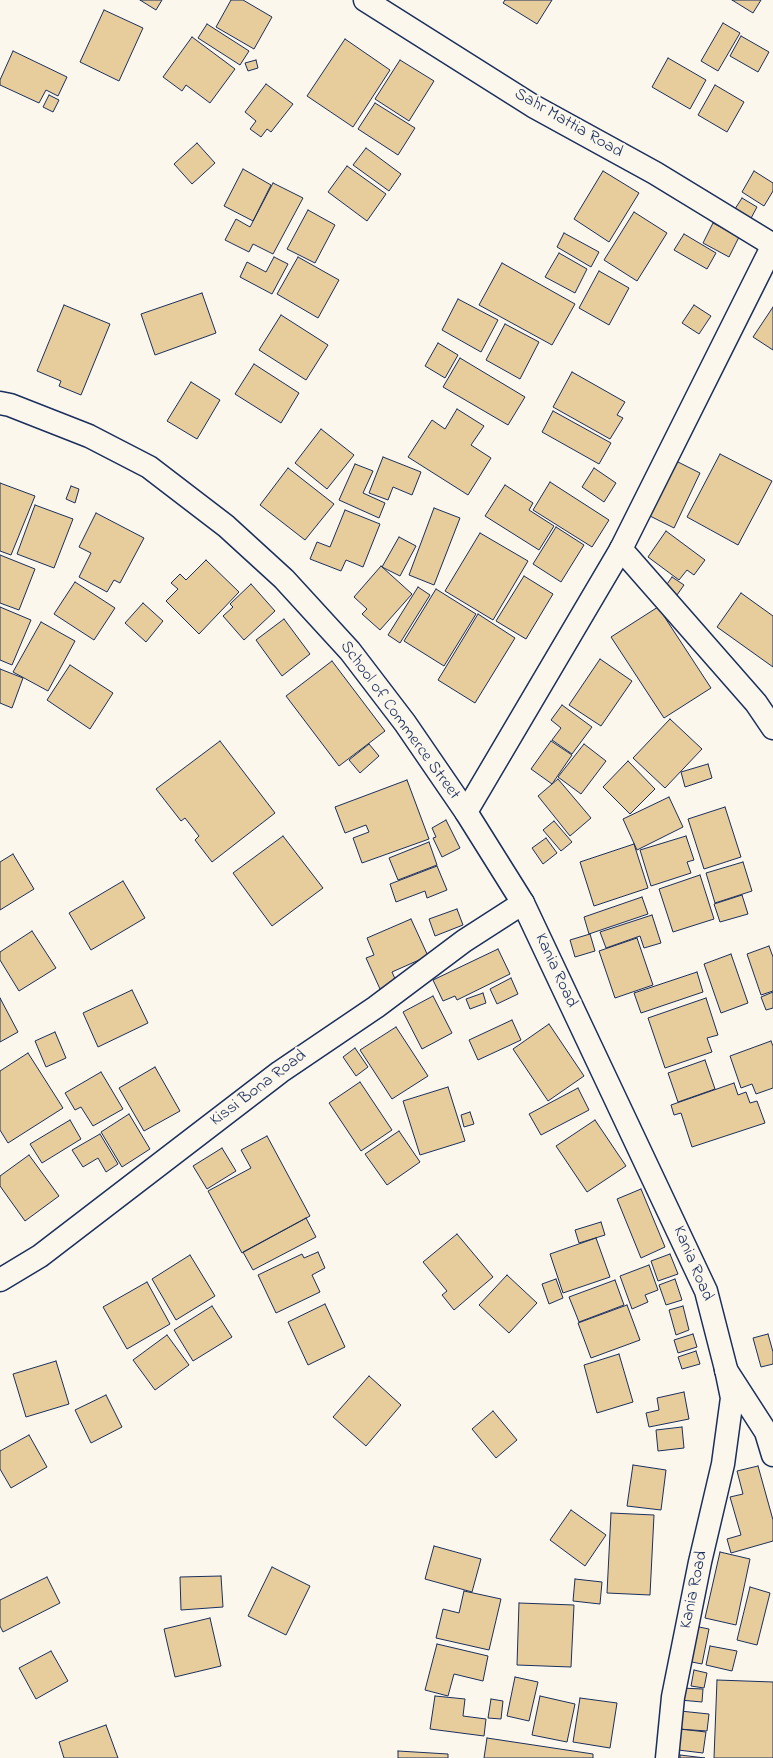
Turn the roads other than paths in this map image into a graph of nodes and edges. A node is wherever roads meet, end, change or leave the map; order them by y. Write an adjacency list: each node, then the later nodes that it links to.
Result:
1 (364, 0): 2 (street, Sahr Mattia Road)
2 (773, 245): 4 (street)
3 (0, 403): 6 (street, School of Commerce Street)
4 (621, 549): 5 (street); 6 (street)
5 (773, 728)
6 (466, 812): 7 (street, Kania Road)
7 (523, 903): 8 (street, Kissi Bona Road); 9 (street, Kania Road)
8 (0, 1280)
9 (726, 1369): 10 (street); 11 (street, Kania Road)
10 (773, 1455)
11 (667, 1758)

